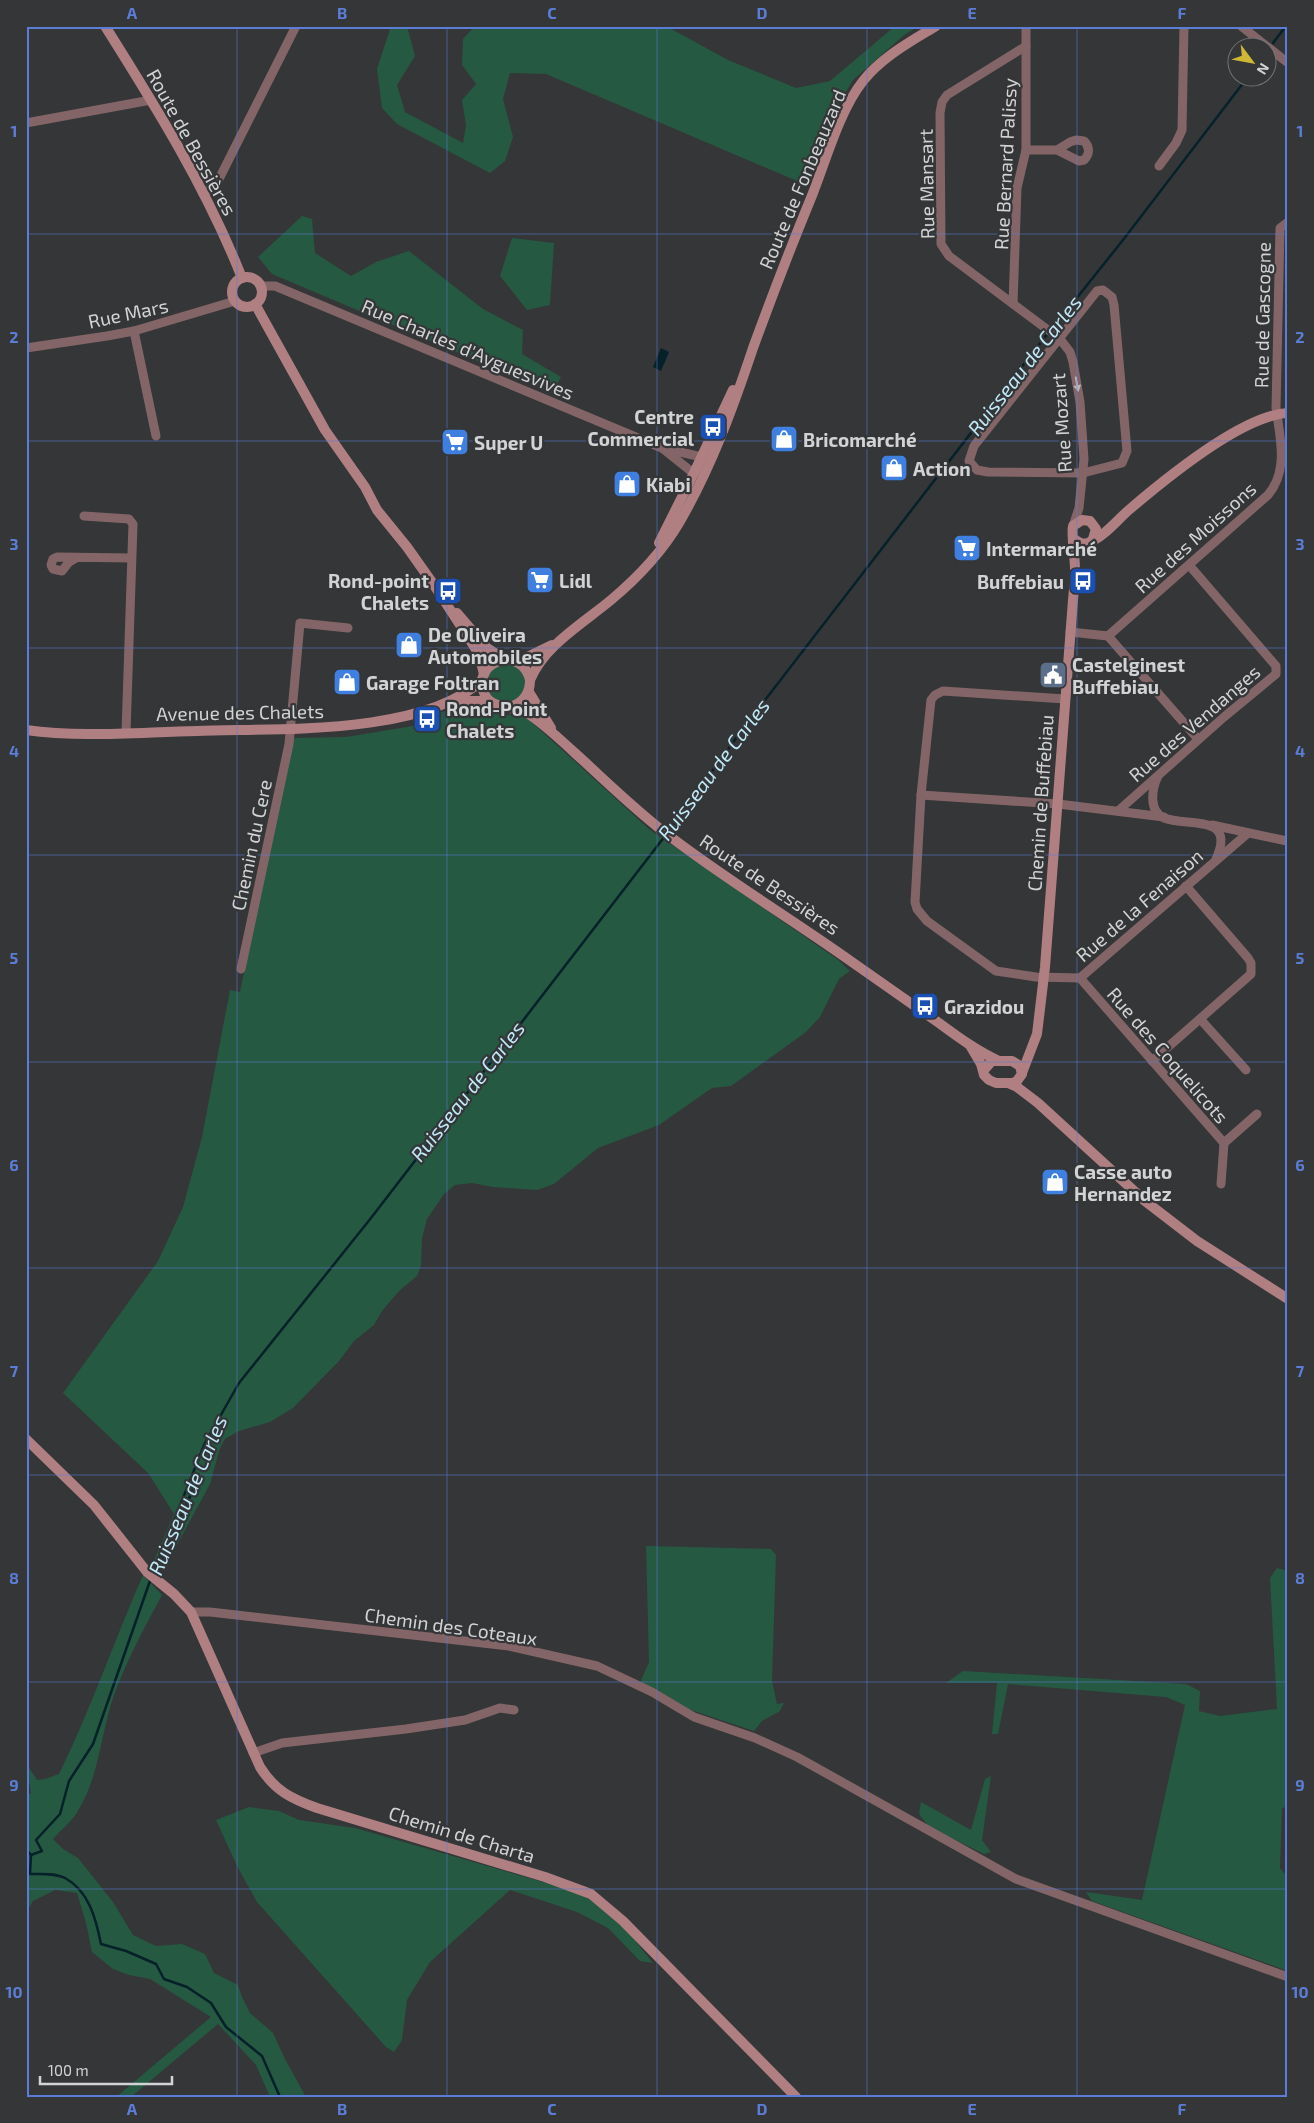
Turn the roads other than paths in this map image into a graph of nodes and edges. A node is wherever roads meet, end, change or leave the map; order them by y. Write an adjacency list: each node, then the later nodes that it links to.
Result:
1 (105, 26): 9 (street, Route de Bessières)
2 (296, 26): 14 (street)
3 (936, 26): 28 (street, Route de Fonbeauzard)
4 (1026, 26): 7 (street, Rue Bernard Palissy)
5 (1184, 26): 13 (street)
6 (1241, 26): 8 (street)
7 (1026, 46): 11 (street, Rue Bernard Palissy); 20 (street, Rue Mansart)
8 (1288, 63)
9 (151, 100): 10 (street); 14 (street, Route de Bessières)
10 (26, 123)
11 (1026, 150): 12 (street); 20 (street, Rue Bernard Palissy)
12 (1058, 150)
13 (1159, 166)
14 (203, 194): 16 (street, Route de Bessières)
15 (1288, 222): 21 (street, Rue de Gascogne)
16 (242, 278): 17 (street); 18 (street)
17 (260, 286): 19 (street); 27 (street, Rue Charles d'Ayguesvives)
18 (235, 301): 19 (street); 22 (street, Rue Mars)
19 (255, 304): 41 (street)
20 (1013, 304): 23 (street, Rue Mansart)
21 (1283, 322): 25 (street, Rue de Gascogne)
22 (134, 330): 24 (street, Rue Mars); 26 (street)
23 (1060, 339): 29 (street, Rue Mozart, one-way to 29); 29 (street); 29 (street)
24 (26, 348)
25 (1282, 413): 33 (street, Chemin de Buffebiau); 39 (street, Rue des Moissons)
26 (156, 436)
27 (662, 448): 28 (street, Rue Charles d'Ayguesvives); 28 (street, Rue Charles d'Ayguesvives)
28 (700, 466): 45 (street)
29 (1083, 473): 30 (street, Rue Mozart)
30 (1079, 508): 32 (street, Rue Mozart); 34 (street, Rue Mozart)
31 (84, 516): 38 (street)
32 (1089, 522): 33 (street); 34 (street); 36 (street)
33 (1113, 523): 36 (street, Chemin de Buffebiau)
34 (1074, 526): 35 (street)
35 (1074, 539): 36 (street); 40 (street, Chemin de Buffebiau)
36 (1091, 541): 40 (street, Chemin de Buffebiau)
37 (76, 558): 38 (street)
38 (131, 558): 57 (street)
39 (1189, 565): 44 (street, Rue des Moissons); 59 (street, Rue des Vendanges)
40 (1076, 568): 43 (street, Chemin de Buffebiau)
41 (436, 588): 46 (street); 48 (street)
42 (348, 628): 55 (street, Chemin du Cere)
43 (1070, 632): 44 (street); 51 (street, Chemin de Buffebiau)
44 (1108, 636): 59 (street)
45 (561, 640): 47 (street); 49 (street)
46 (504, 659): 47 (street); 48 (street)
47 (517, 662): 49 (street)
48 (483, 677): 52 (street, Avenue des Chalets); 53 (street)
49 (530, 680): 50 (street)
50 (529, 692): 54 (street); 58 (street, Route de Bessières)
51 (1065, 699): 61 (street, Rue de la Fenaison); 62 (street, Chemin de Buffebiau)
52 (452, 701): 53 (street, Avenue des Chalets); 55 (street, Avenue des Chalets)
53 (489, 701): 54 (street, Route de Bessières)
54 (510, 707): 58 (street, Route de Bessières)
55 (291, 728): 57 (street, Avenue des Chalets); 70 (street, Chemin du Cere)
56 (26, 730): 57 (street, Avenue des Chalets)
57 (126, 732)
58 (559, 738): 75 (street, Route de Bessières)
59 (1198, 739): 60 (street, Rue des Vendanges)
60 (1160, 774): 63 (street, Rue des Vendanges); 64 (street)
61 (921, 794): 62 (street); 71 (street, Rue de la Fenaison)
62 (1058, 804): 63 (street); 71 (street, Chemin de Buffebiau)
63 (1118, 810): 64 (street)
64 (1164, 818): 65 (street)
65 (1207, 824): 66 (street); 68 (street)
66 (1248, 833): 67 (street); 68 (street, Rue de la Fenaison)
67 (1287, 841)
68 (1215, 860): 69 (street, Rue de la Fenaison)
69 (1186, 886): 72 (street, Rue de la Fenaison); 73 (street)
70 (241, 969)
71 (1044, 976): 72 (street, Rue de la Fenaison); 74 (street, Chemin de Buffebiau)
72 (1080, 978): 78 (street, Rue des Coquelicots)
73 (1200, 1020): 78 (street); 80 (street)
74 (1034, 1041): 77 (street); 81 (street, Chemin de Buffebiau)
75 (971, 1047): 76 (street, Route de Bessières); 79 (street, Route de Bessières)
76 (999, 1061): 77 (street, Route de Bessières); 79 (street)
77 (1012, 1061): 81 (street, Route de Bessières)
78 (1152, 1061): 85 (street, Rue des Coquelicots)
79 (984, 1070): 82 (street, Route de Bessières)
80 (1246, 1070)
81 (1022, 1074): 82 (street); 83 (street, Route de Bessières)
82 (1008, 1083): 83 (street, Route de Bessières)
83 (1038, 1103): 87 (street, Route de Bessières)
84 (1257, 1114): 85 (street, Rue des Coquelicots)
85 (1224, 1143): 86 (street)
86 (1221, 1184)
87 (1288, 1299)
88 (26, 1439): 89 (street, Chemin de Charta)
89 (191, 1612): 91 (street, Chemin de Charta); 92 (street, Chemin des Coteaux)
90 (514, 1710): 91 (street)
91 (254, 1753): 93 (street, Chemin de Charta)
92 (1288, 1977)
93 (796, 2097)

